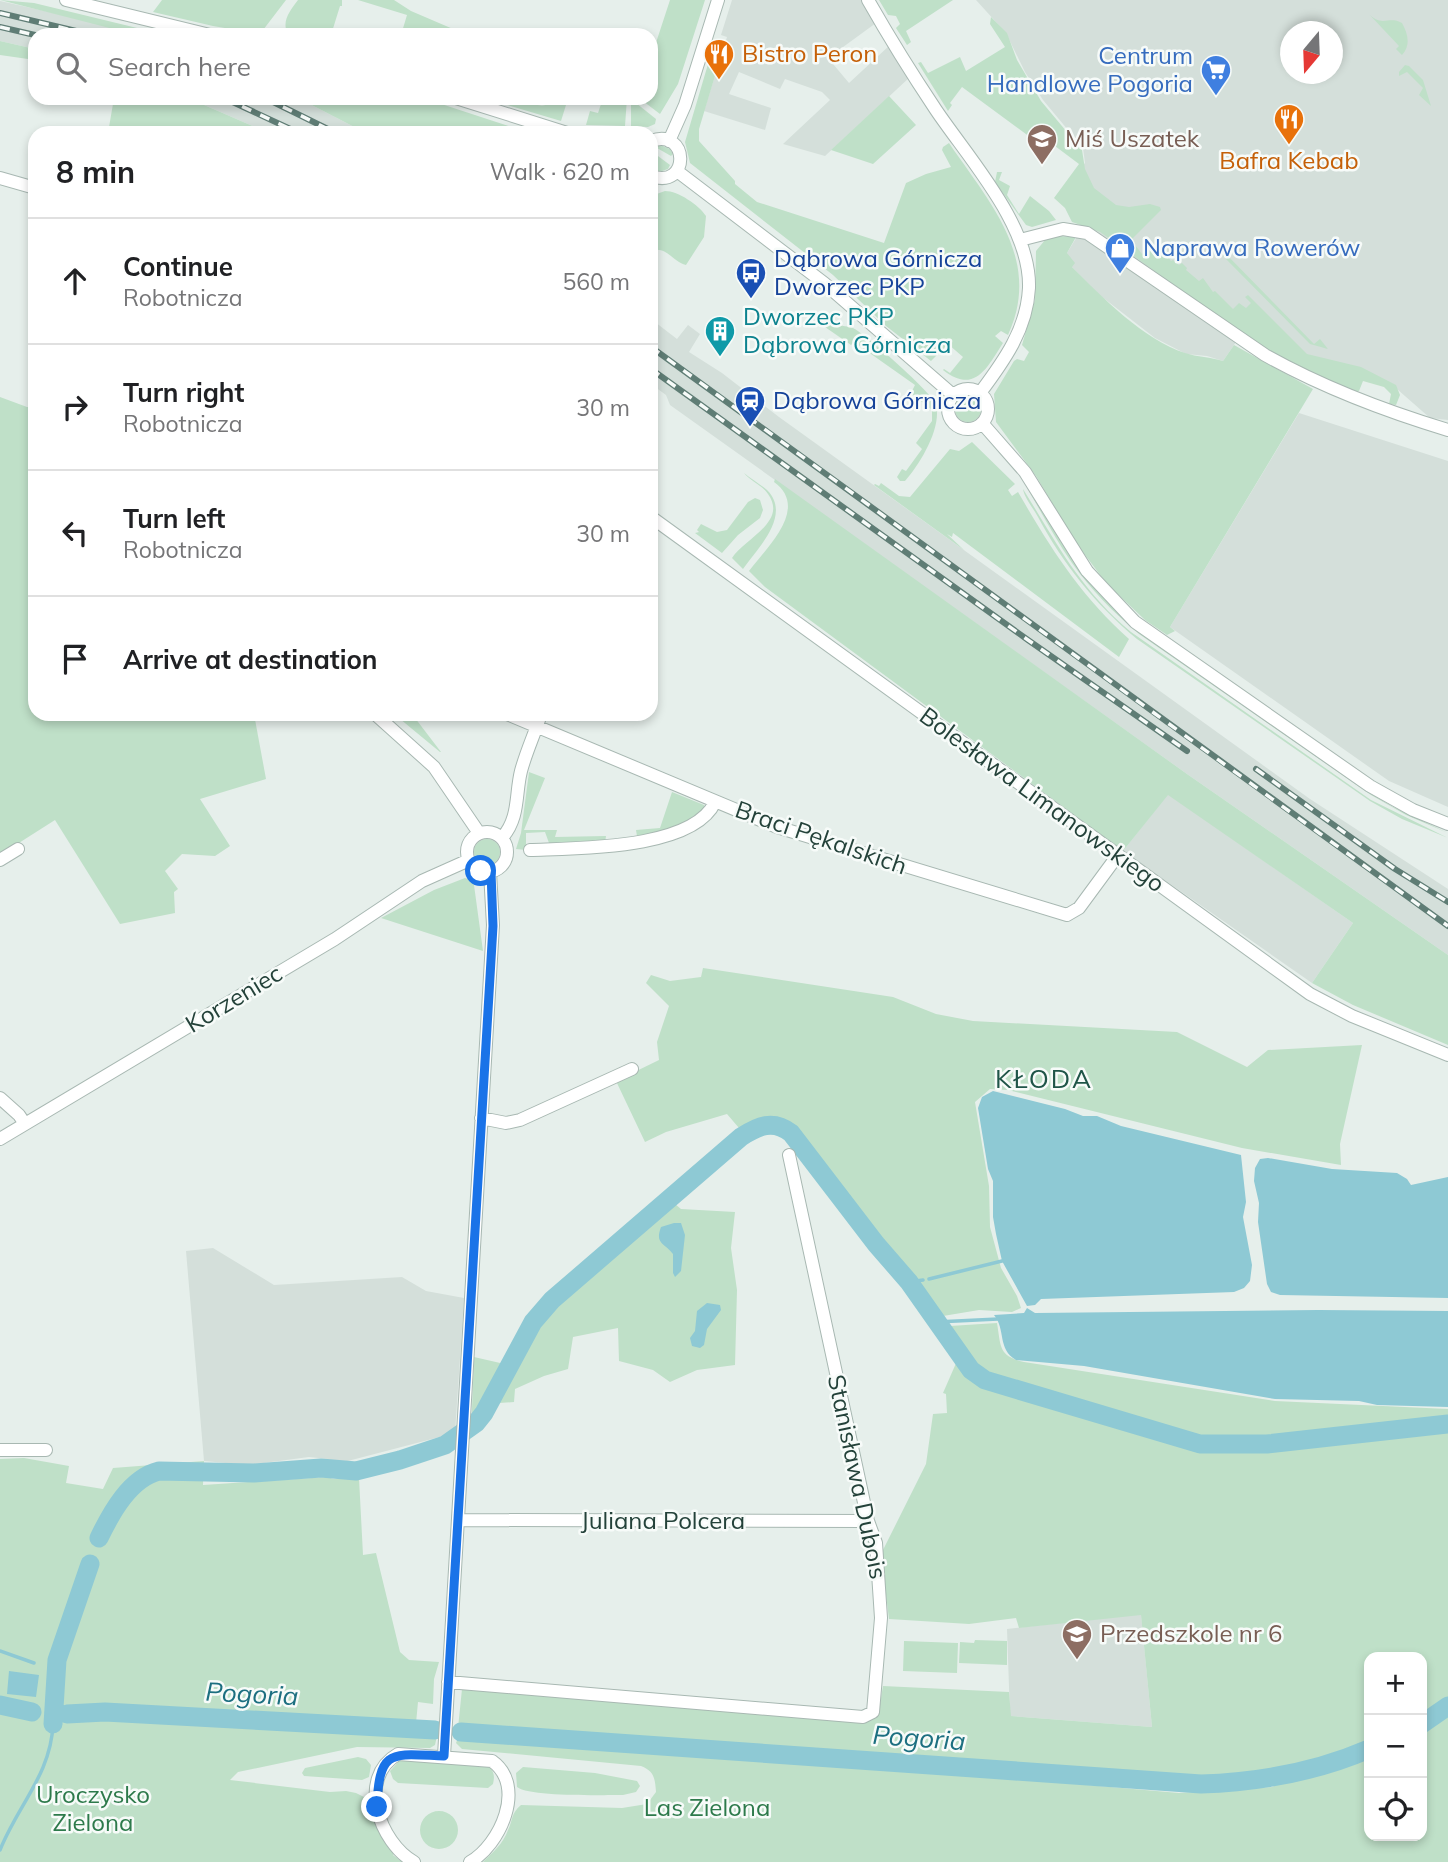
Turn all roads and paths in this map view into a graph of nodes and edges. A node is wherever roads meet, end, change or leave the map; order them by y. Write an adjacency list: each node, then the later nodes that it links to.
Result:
1 (66, 0): 4 (street)
2 (718, 0): 8 (street)
3 (868, 0): 13 (street)
4 (181, 28)
5 (478, 105): 6 (street)
6 (545, 126)
7 (658, 139): 8 (street)
8 (669, 141): 9 (street)
9 (677, 171): 11 (street); 15 (street)
10 (0, 178): 12 (street)
11 (658, 178)
12 (28, 186)
13 (1020, 240): 14 (street); 17 (street)
14 (980, 393): 15 (street); 16 (street)
15 (953, 395): 16 (street)
16 (982, 423): 24 (street)
17 (1448, 430)
18 (658, 522): 29 (street, Bolesława Limanowskiego)
19 (382, 721): 25 (street)
20 (523, 721): 22 (street, Braci Pękalskich)
21 (539, 721): 22 (street)
22 (537, 727): 23 (street, Braci Pękalskich); 26 (street)
23 (715, 802): 28 (street); 29 (street, Braci Pękalskich)
24 (1448, 824)
25 (479, 834): 26 (street); 31 (street)
26 (502, 838): 32 (street)
27 (18, 849): 30 (street)
28 (530, 850)
29 (1118, 855): 33 (street, Bolesława Limanowskiego)
30 (0, 860)
31 (469, 860): 32 (street); 37 (street, Korzeniec)
32 (491, 872): 36 (street)
33 (1448, 1055)
34 (632, 1069): 36 (street)
35 (0, 1098): 37 (street)
36 (481, 1118): 42 (street)
37 (25, 1124): 38 (street, Korzeniec)
38 (0, 1139)
39 (789, 1155): 43 (street, Stanisława Dubois)
40 (0, 1450): 41 (street)
41 (46, 1450)
42 (458, 1520): 43 (street, Juliana Polcera); 44 (street)
43 (868, 1521): 44 (street, Stanisława Dubois)
44 (448, 1682): 45 (street)
45 (444, 1756): 46 (street); 47 (street)
46 (414, 1862)
47 (470, 1862)

